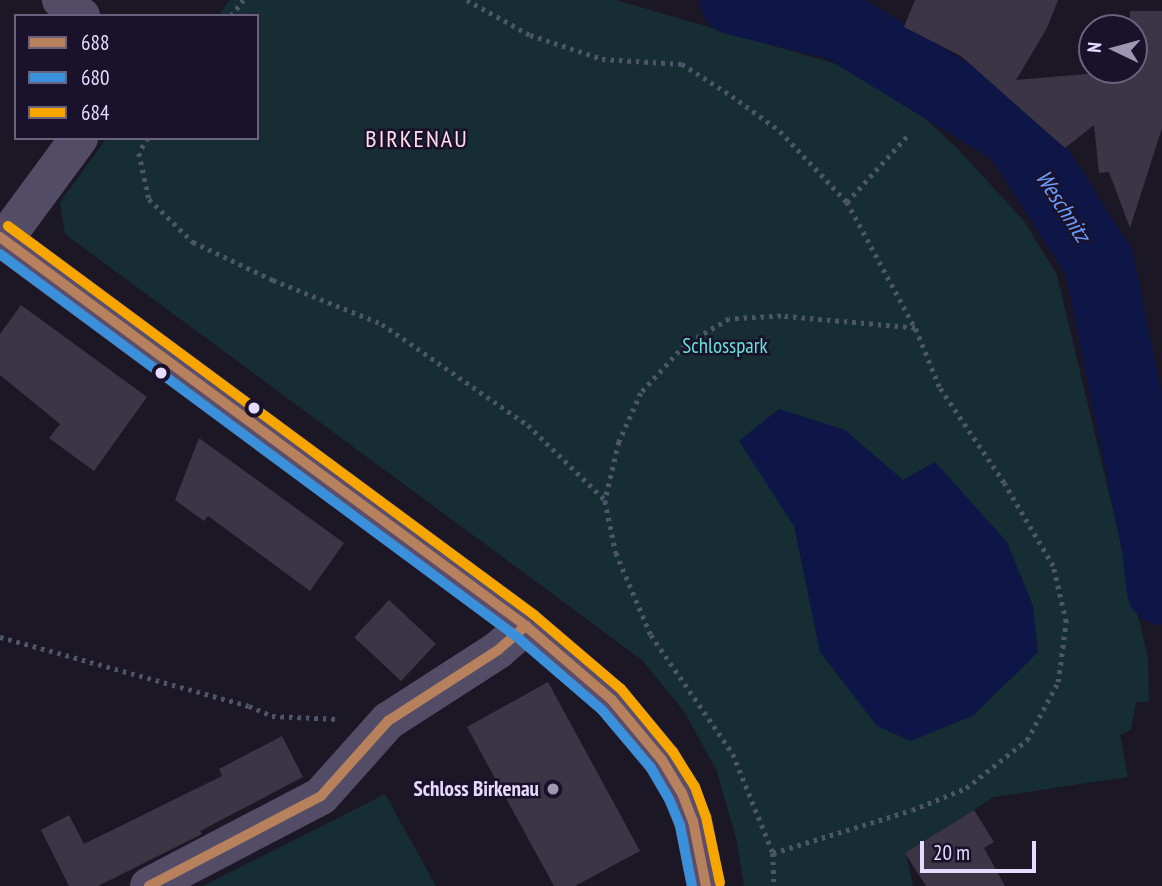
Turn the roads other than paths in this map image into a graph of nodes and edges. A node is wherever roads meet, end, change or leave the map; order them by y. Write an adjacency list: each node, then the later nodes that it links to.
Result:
1 (61, 0): 2 (street)
2 (78, 14)
3 (77, 140): 4 (street)
4 (2, 239): 5 (main road)
5 (526, 625): 6 (street); 7 (main road)
6 (149, 886)
7 (706, 886)

